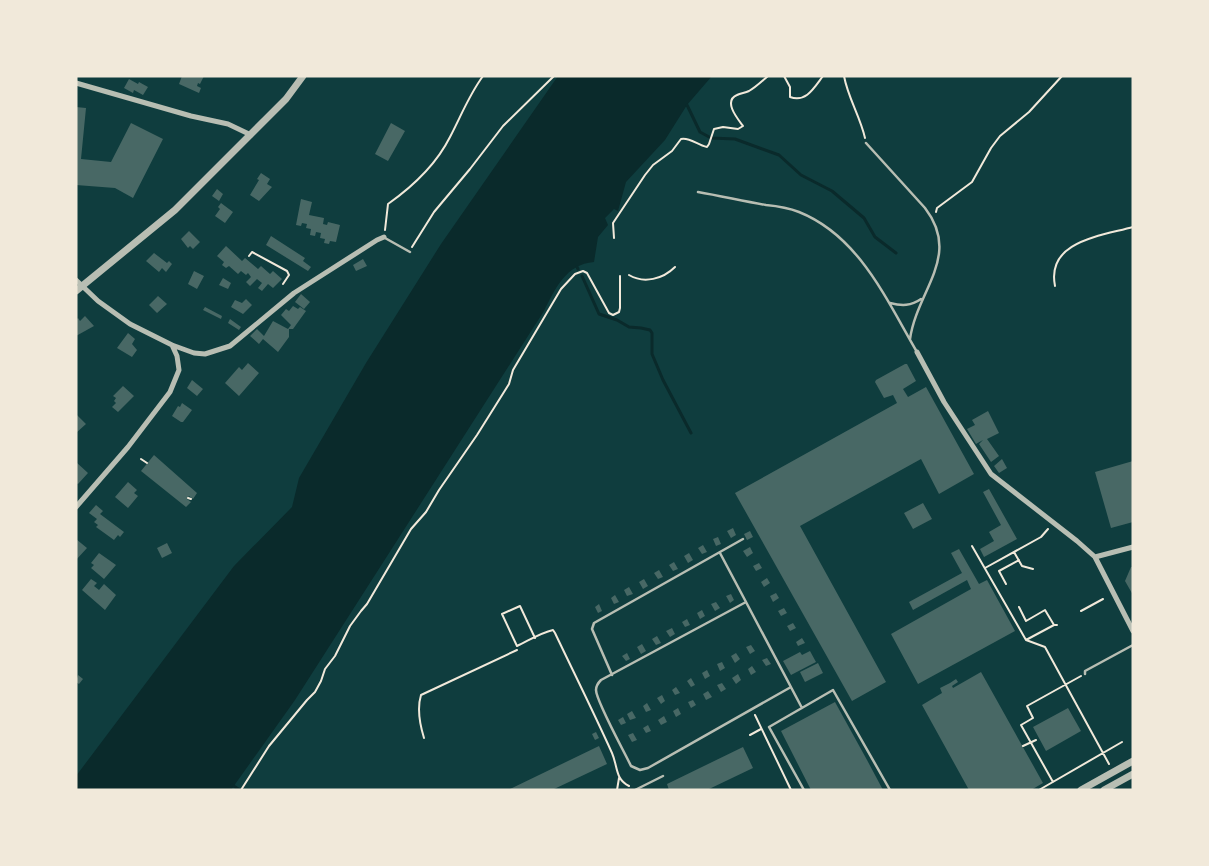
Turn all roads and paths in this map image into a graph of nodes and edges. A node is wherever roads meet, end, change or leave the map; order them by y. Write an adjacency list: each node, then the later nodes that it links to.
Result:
1 (303, 76): 10 (street)
2 (483, 76): 15 (path)
3 (554, 76): 17 (path)
4 (768, 76): 16 (path)
5 (784, 76): 6 (path)
6 (823, 76)
7 (844, 76): 11 (path)
8 (1062, 76): 13 (path)
9 (76, 83): 10 (street)
10 (251, 135): 25 (street)
11 (866, 142): 13 (lane)
12 (698, 192): 27 (lane)
13 (933, 218): 26 (lane)
14 (1133, 227): 24 (path)
15 (384, 237): 17 (lane); 29 (street)
16 (614, 238)
17 (410, 252)
18 (249, 256): 23 (path)
19 (675, 266): 20 (path)
20 (629, 275)
21 (620, 276): 74 (path)
22 (76, 280): 25 (street)
23 (283, 284)
24 (1055, 286)
25 (79, 288): 29 (street)
26 (923, 298): 27 (lane); 28 (lane)
27 (890, 303): 28 (lane)
28 (910, 340): 30 (lane)
29 (172, 345): 33 (street)
30 (916, 352): 40 (street)
31 (141, 459): 32 (path)
32 (147, 463)
33 (76, 507)
34 (1048, 529): 38 (path)
35 (743, 540): 39 (lane)
36 (972, 546): 42 (path)
37 (1133, 547): 40 (street)
38 (1014, 552): 41 (path); 42 (path)
39 (720, 553): 46 (lane); 55 (lane)
40 (1095, 557): 49 (street)
41 (1019, 560): 43 (path); 44 (path)
42 (985, 568): 51 (path)
43 (1033, 569)
44 (1006, 584)
45 (1103, 599): 48 (path)
46 (746, 602): 55 (lane); 58 (lane)
47 (1019, 608): 51 (path)
48 (1081, 611)
49 (1133, 631)
50 (535, 638): 50 (path); 71 (path)
51 (1026, 640): 57 (path)
52 (1133, 646): 54 (lane)
53 (517, 650): 62 (path)
54 (1085, 674)
55 (612, 675): 58 (lane)
56 (1081, 676): 57 (path)
57 (1065, 684): 66 (path); 72 (path)
58 (791, 687): 59 (lane)
59 (802, 708): 77 (lane); 78 (lane)
60 (762, 729): 61 (path)
61 (750, 735)
62 (424, 738)
63 (1036, 740): 65 (path)
64 (1122, 742): 66 (path)
65 (1023, 746)
66 (1103, 754): 68 (path); 72 (path)
67 (1133, 761): 80 (street)
68 (1110, 766)
69 (1133, 774): 81 (street)
70 (663, 776): 73 (lane)
71 (619, 778): 73 (path); 75 (path)
72 (1053, 782): 79 (path)
73 (639, 788): 76 (lane)
74 (241, 789)
75 (617, 790)
76 (635, 790)
77 (804, 790)
78 (890, 790)
79 (1039, 790)
80 (1081, 790)
81 (1104, 790)

